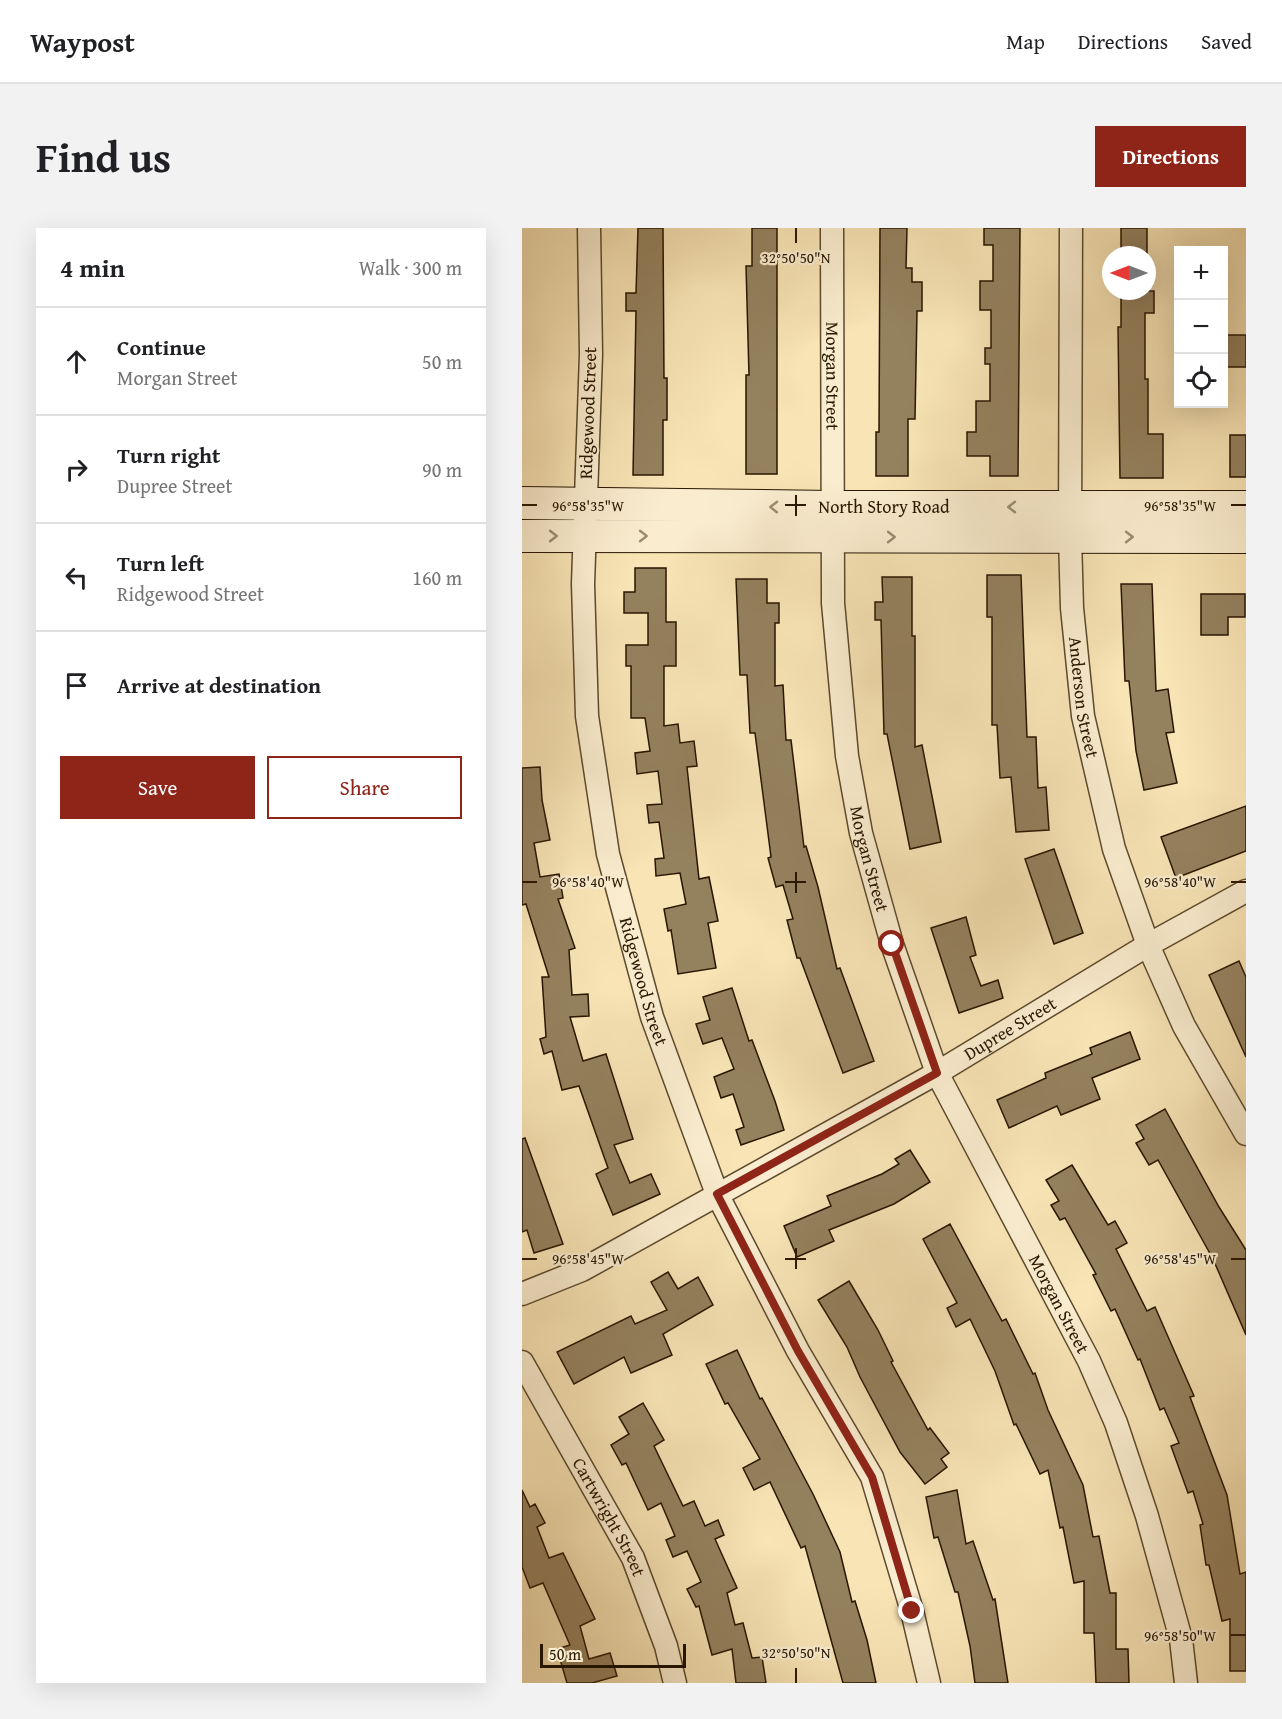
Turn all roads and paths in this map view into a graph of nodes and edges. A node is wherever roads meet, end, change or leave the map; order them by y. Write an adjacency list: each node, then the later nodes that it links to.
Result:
1 (589, 228): 5 (street, Ridgewood Street)
2 (832, 228): 8 (street, Morgan Street)
3 (1071, 228): 6 (street, Anderson Street)
4 (522, 503): 5 (main road, North Story Road)
5 (585, 504): 8 (main road, North Story Road, one-way to 5); 10 (street, Ridgewood Street)
6 (1070, 507): 7 (main road, North Story Road); 8 (main road, North Story Road, one-way to 8); 11 (street, Anderson Street)
7 (1246, 507)
8 (833, 522): 10 (main road, North Story Road, one-way to 8); 11 (main road, North Story Road, one-way to 11); 15 (street, Morgan Street)
9 (522, 536): 10 (main road, North Story Road, one-way to 10)
10 (585, 536): 17 (street, Ridgewood Street)
11 (1070, 537): 12 (main road, North Story Road, one-way to 12); 14 (street, Anderson Street)
12 (1246, 537)
13 (1246, 891): 14 (street, Dupree Street)
14 (1148, 945): 15 (street, Dupree Street); 16 (street, Anderson Street)
15 (937, 1073): 17 (street, Dupree Street); 22 (street, Morgan Street)
16 (1246, 1134)
17 (717, 1194): 18 (street, Dupree Street); 21 (street, Ridgewood Street)
18 (522, 1294)
19 (522, 1362): 20 (street, Cartwright Street)
20 (675, 1683)
21 (928, 1683)
22 (1186, 1683)

